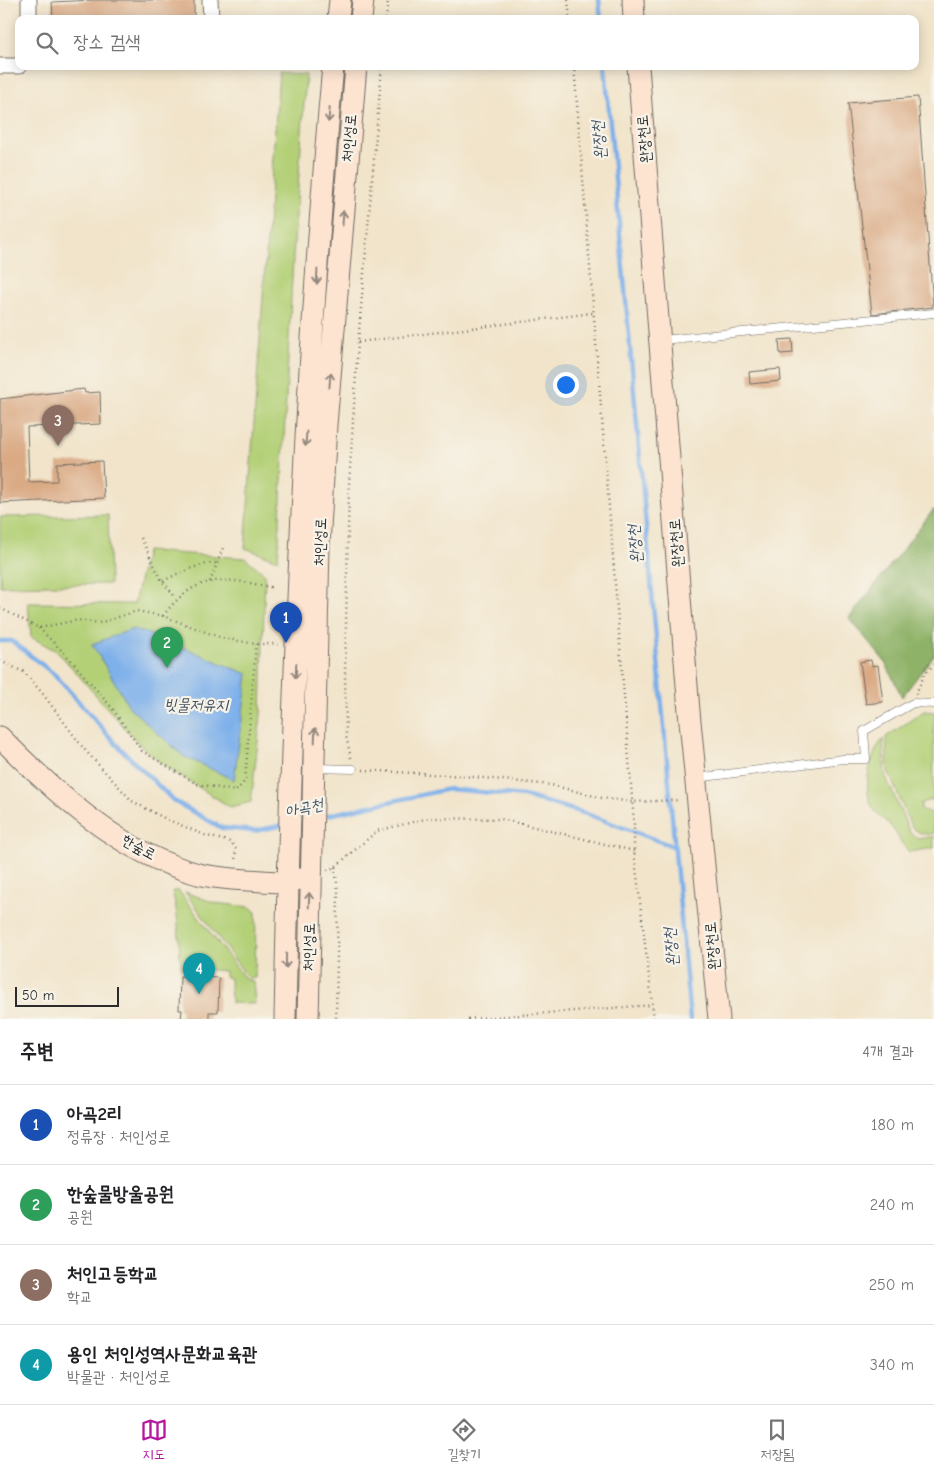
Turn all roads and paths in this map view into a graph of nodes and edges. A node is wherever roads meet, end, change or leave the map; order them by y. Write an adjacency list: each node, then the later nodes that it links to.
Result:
1 (29, 0): 8 (street)
2 (210, 0): 9 (street)
3 (340, 0): 10 (main road)
4 (363, 0): 11 (main road)
5 (388, 0): 12 (path)
6 (568, 0): 13 (path)
7 (633, 0): 14 (main road)
8 (29, 15)
9 (211, 15)
10 (338, 15)
11 (361, 15)
12 (386, 15)
13 (570, 15)
14 (634, 15)
15 (0, 66): 16 (street)
16 (15, 66)
17 (333, 70): 36 (main road, 처인성로, one-way to 36)
18 (356, 70): 44 (main road, 처인성로, one-way to 18)
19 (382, 70): 25 (path)
20 (574, 70): 22 (path)
21 (638, 70): 24 (main road, 완장천로)
22 (593, 313): 25 (path); 47 (path)
23 (934, 314): 24 (lane)
24 (660, 341): 45 (main road, 완장천로)
25 (358, 342): 43 (path)
26 (141, 538): 29 (path)
27 (223, 548): 28 (path)
28 (217, 563): 29 (path); 30 (path)
29 (163, 582): 32 (path)
30 (210, 582): 31 (path); 32 (path)
31 (274, 588)
32 (176, 598): 34 (path)
33 (0, 608): 35 (path)
34 (163, 616): 35 (path); 37 (path)
35 (39, 628): 37 (path)
36 (297, 643): 37 (path); 52 (main road, 처인성로, one-way to 52)
37 (256, 644)
38 (0, 661): 51 (path)
39 (934, 664): 40 (path)
40 (913, 703): 41 (lane); 45 (lane)
41 (934, 704)
42 (0, 737): 51 (main road, 한숲로)
43 (353, 768): 44 (lane); 47 (path)
44 (313, 776): 50 (main road, 처인성로)
45 (697, 778): 59 (main road, 완장천로)
46 (680, 800): 47 (path)
47 (632, 802): 48 (path)
48 (634, 851): 49 (path); 53 (path)
49 (335, 867): 50 (path); 56 (path)
50 (310, 876): 52 (main road, 한숲로); 55 (main road, 처인성로, one-way to 50)
51 (232, 879): 52 (main road, 한숲로)
52 (288, 883): 54 (main road, 처인성로, one-way to 54)
53 (652, 1005): 57 (path); 58 (path)
54 (285, 1019)
55 (308, 1019)
56 (336, 1019)
57 (468, 1019)
58 (654, 1019)
59 (719, 1019)

